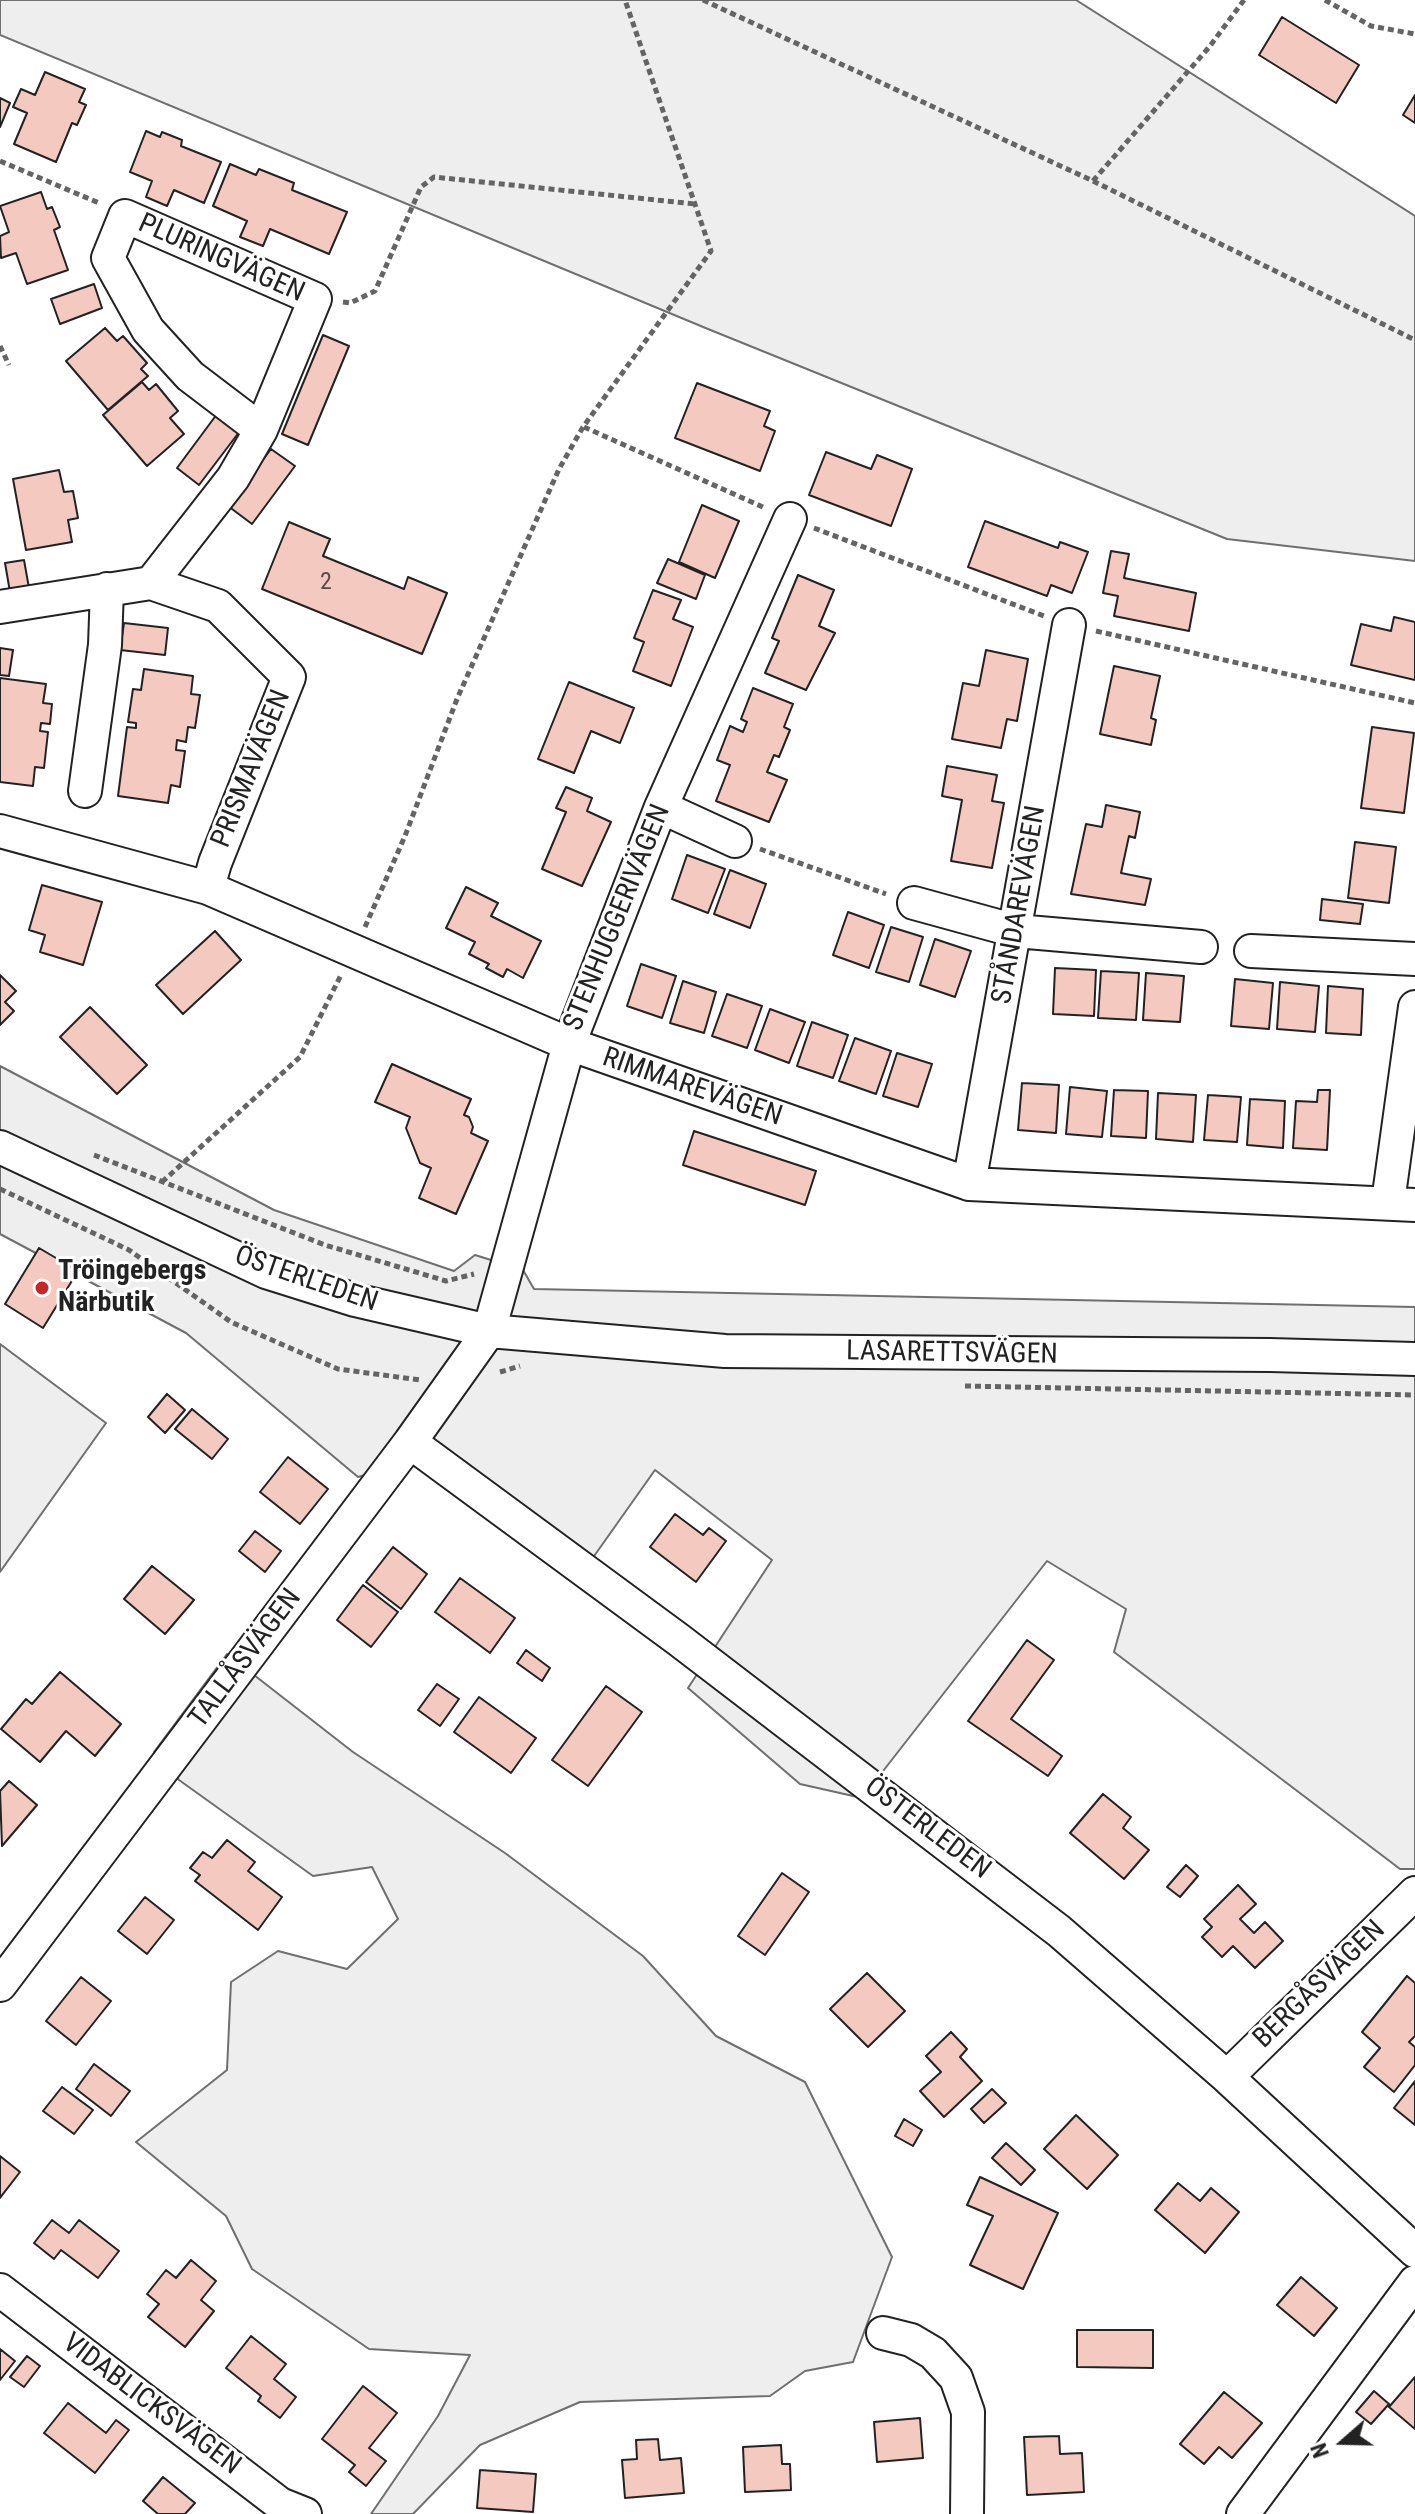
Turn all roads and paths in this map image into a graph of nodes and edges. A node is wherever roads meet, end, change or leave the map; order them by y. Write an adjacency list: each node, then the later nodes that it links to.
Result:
1 (625, 0): 8 (path)
2 (703, 0): 7 (path)
3 (1244, 0): 7 (path)
4 (1325, 0): 5 (path)
5 (1415, 34)
6 (0, 161): 9 (path)
7 (1093, 181): 11 (path)
8 (695, 204): 10 (path); 14 (path)
9 (125, 216): 10 (street, PLURINGVÄGEN); 15 (street, PLURINGVÄGEN)
10 (315, 299): 15 (street, PLURINGVÄGEN)
11 (1415, 340)
12 (0, 346): 13 (path)
13 (9, 365)
14 (583, 427): 16 (path); 30 (path)
15 (261, 430): 17 (street, PLURINGVÄGEN)
16 (790, 519): 20 (path); 23 (street, STENHUGGERIVÄGEN)
17 (151, 583): 18 (street); 26 (street, PRISMAVÄGEN)
18 (107, 589): 19 (street); 22 (street)
19 (0, 607)
20 (1069, 625): 21 (path); 28 (street, STÅNDAREVÄGEN)
21 (1415, 703)
22 (85, 791)
23 (661, 807): 25 (street); 34 (street, STENHUGGERIVÄGEN)
24 (0, 831): 26 (street, RIMMAREVÄGEN)
25 (735, 841): 27 (path)
26 (208, 888): 30 (street, RIMMAREVÄGEN)
27 (914, 903): 28 (street)
28 (1016, 931): 29 (street); 36 (street, STÅNDAREVÄGEN)
29 (1201, 947)
30 (354, 950): 34 (street, RIMMAREVÄGEN); 39 (path)
31 (1251, 951): 32 (street)
32 (1415, 959)
33 (1415, 1007): 38 (street)
34 (569, 1044): 36 (street, RIMMAREVÄGEN); 39 (street, STENHUGGERIVÄGEN)
35 (0, 1147): 40 (street, ÖSTERLEDEN)
36 (969, 1184): 38 (street, RIMMAREVÄGEN)
37 (0, 1189): 42 (path)
38 (1402, 1204)
39 (504, 1279): 40 (street, STENHUGGERIVÄGEN)
40 (489, 1331): 41 (street, LASARETTSVÄGEN); 42 (street, TALLÅSVÄGEN)
41 (1415, 1359)
42 (451, 1385): 43 (street, TALLÅSVÄGEN)
43 (410, 1442): 45 (street, TALLÅSVÄGEN); 46 (street, ÖSTERLEDEN)
44 (1415, 1893): 46 (street, BERGÅSVÄGEN)
45 (0, 1985)
46 (1227, 2077): 47 (street, ÖSTERLEDEN)
47 (1415, 2251)
48 (1415, 2282): 53 (street)
49 (0, 2290): 51 (street, VIDABLICKSVÄGEN)
50 (883, 2333): 52 (street)
51 (305, 2514)
52 (967, 2514)
53 (1243, 2514)

